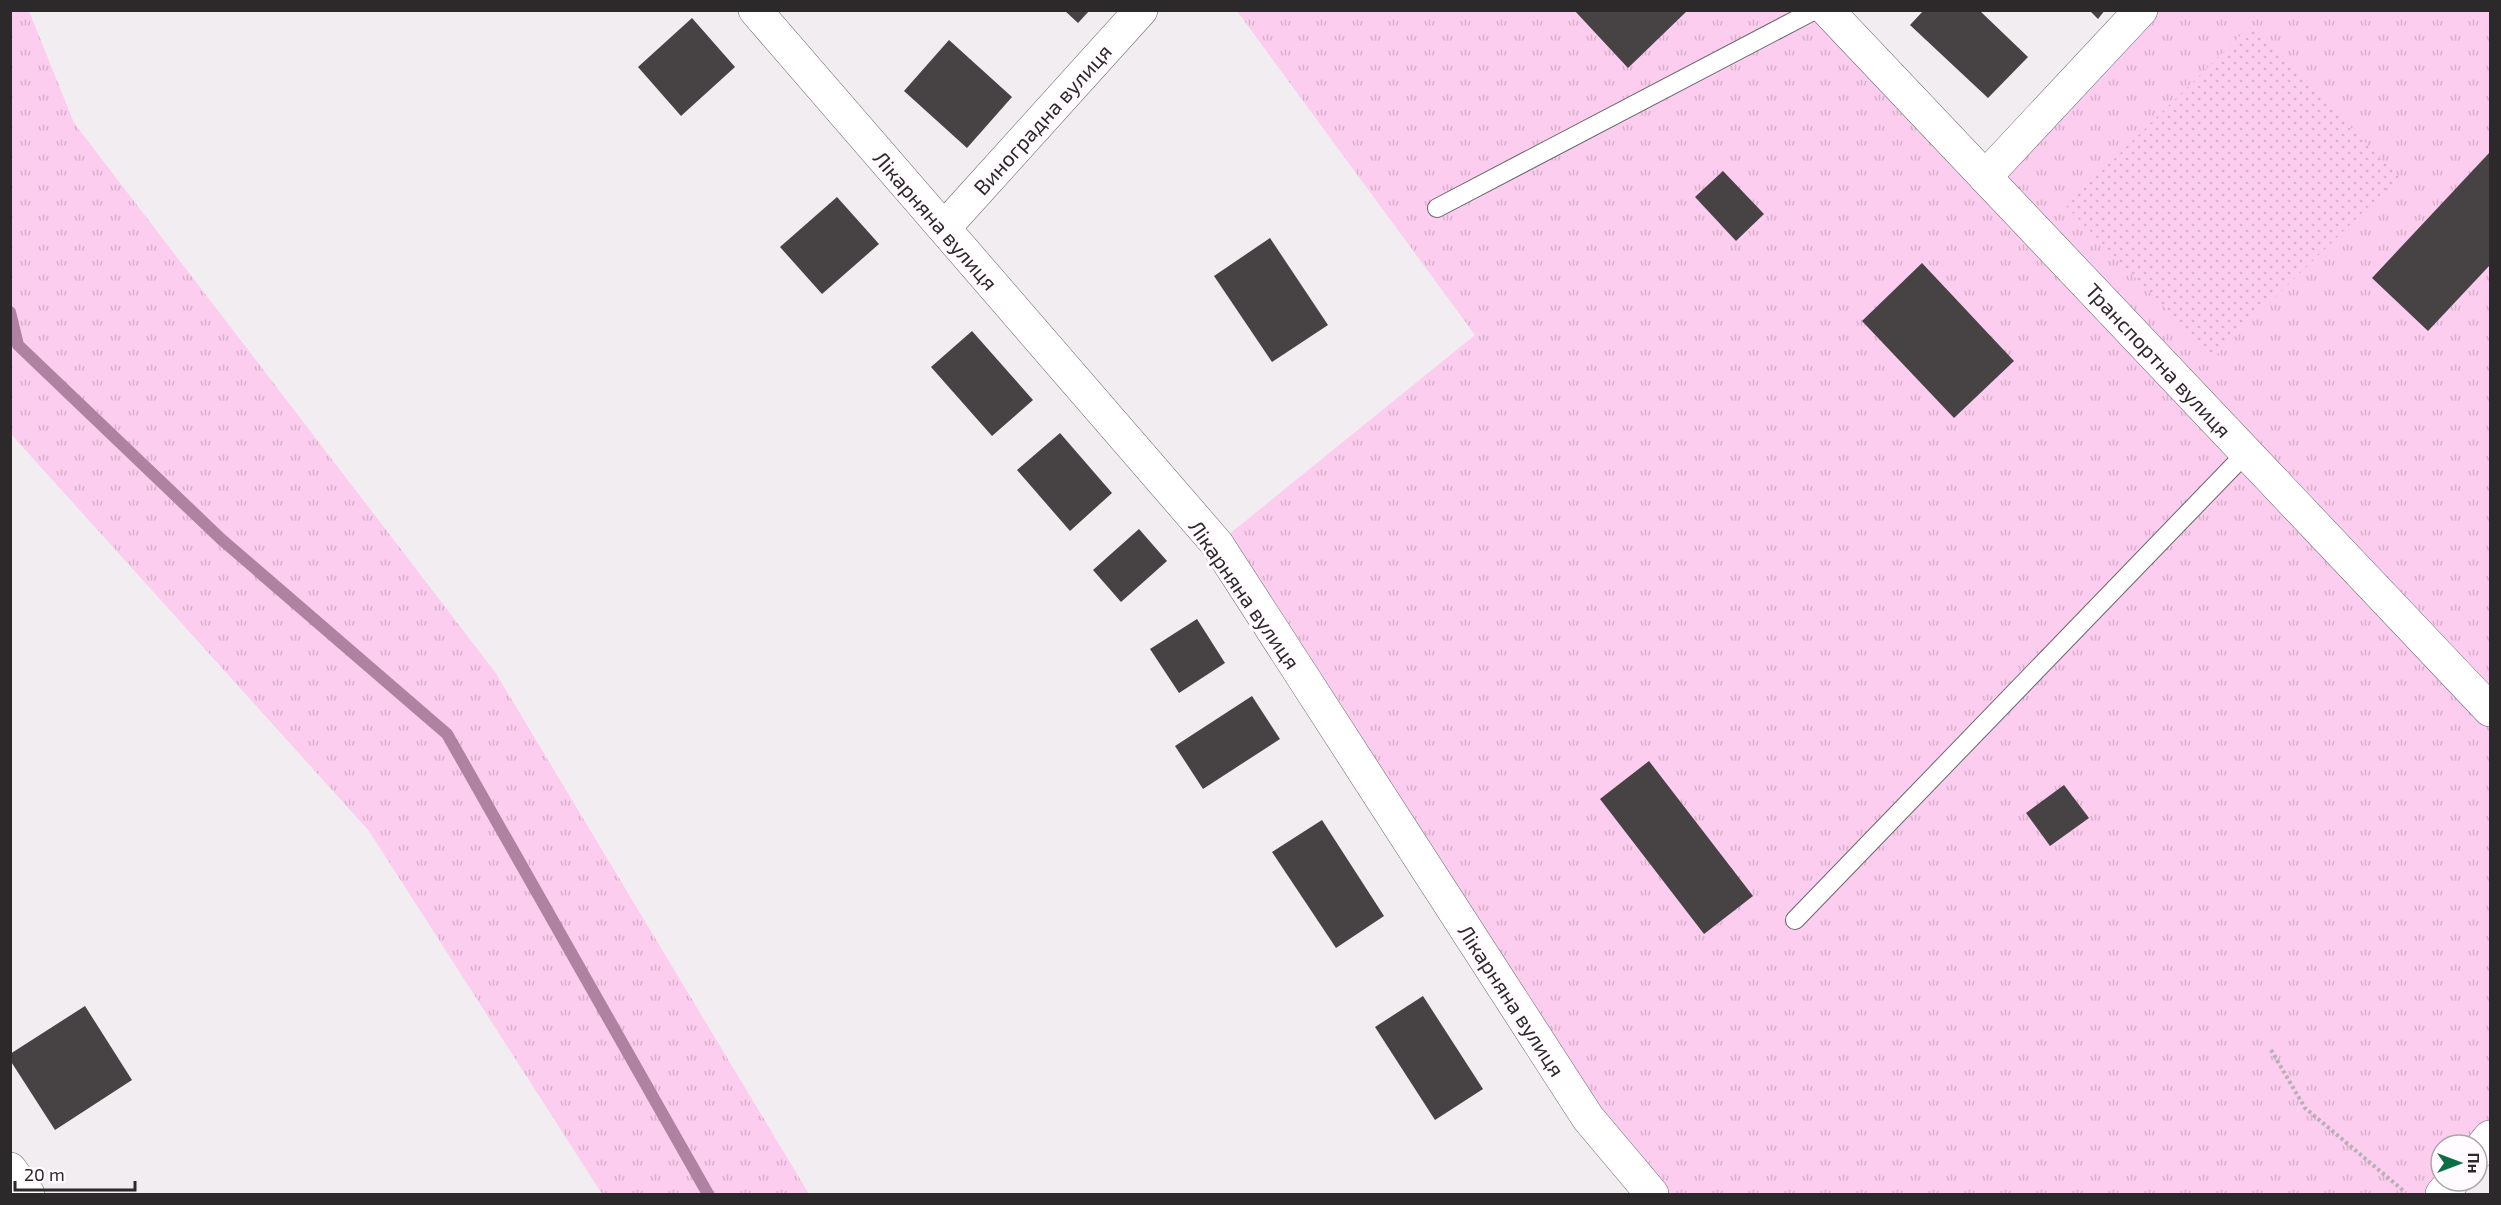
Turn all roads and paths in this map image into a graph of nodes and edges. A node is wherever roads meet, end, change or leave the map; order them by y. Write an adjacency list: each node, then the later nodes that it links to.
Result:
1 (755, 10): 8 (street, Лікарняна вулиця)
2 (1141, 10): 8 (street, Виноградна вулиця)
3 (1815, 10): 7 (lane)
4 (1827, 10): 6 (street, Транспортна вулиця)
5 (2141, 10): 6 (street)
6 (1984, 177): 9 (street, Транспортна вулиця)
7 (1437, 208)
8 (944, 228): 15 (street, Лікарняна вулиця)
9 (2246, 453): 10 (street, Транспортна вулиця); 11 (lane)
10 (2490, 710)
11 (1795, 920)
12 (2271, 1050): 16 (path)
13 (10, 1169): 14 (street)
14 (28, 1194)
15 (1652, 1194)
16 (2407, 1194)

